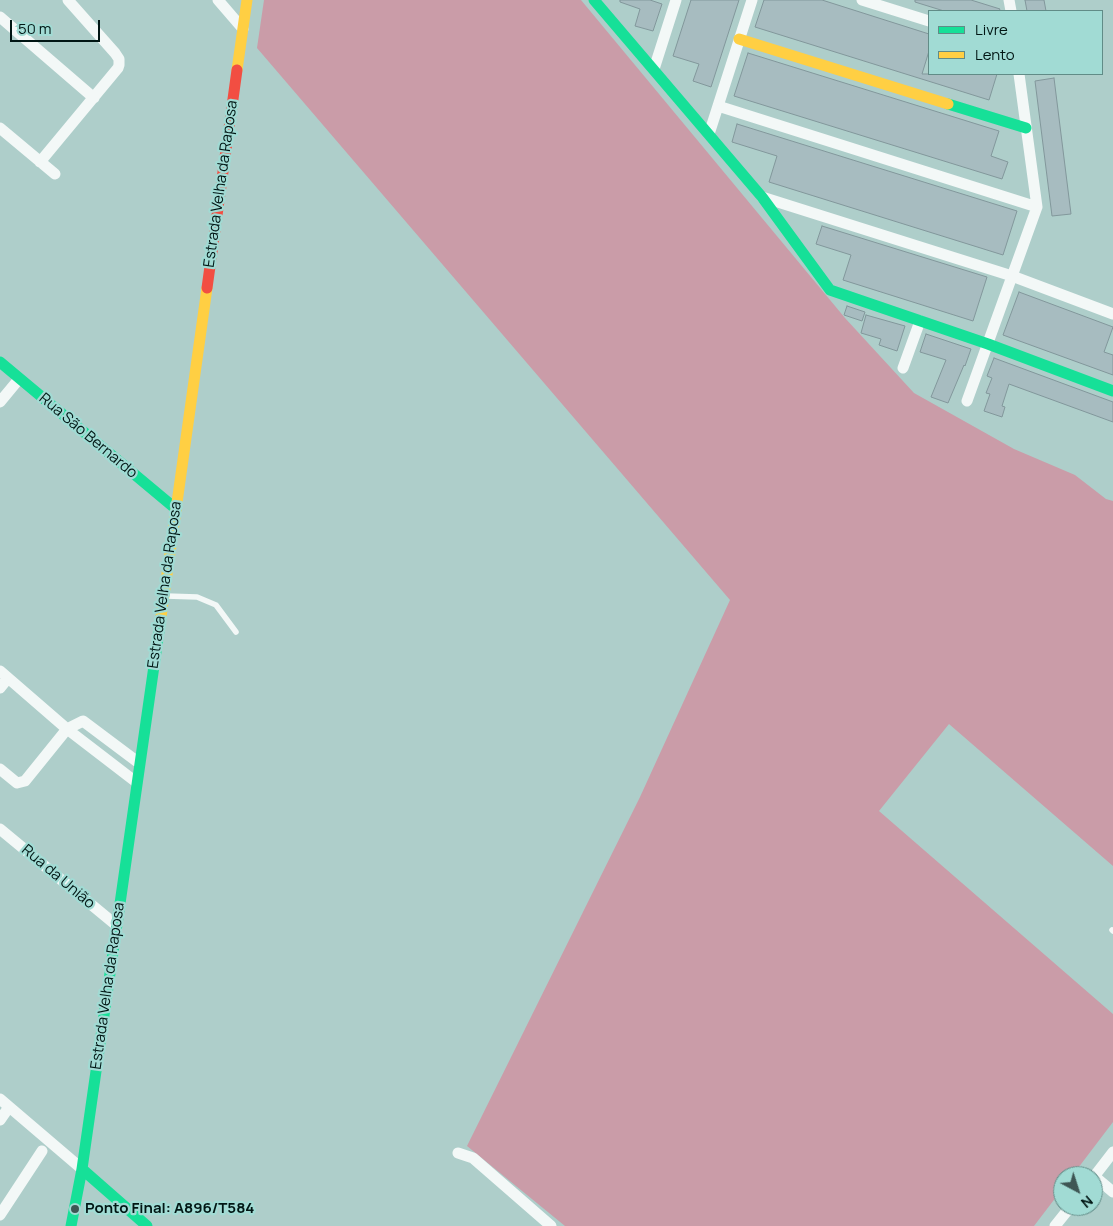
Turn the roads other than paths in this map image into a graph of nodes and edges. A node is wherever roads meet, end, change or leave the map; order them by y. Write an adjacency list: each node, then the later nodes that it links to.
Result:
1 (68, 0): 14 (street)
2 (218, 0): 10 (street)
3 (247, 0): 10 (street, Estrada Velha da Raposa)
4 (676, 0): 12 (street)
5 (752, 0): 11 (street)
6 (862, 0): 9 (street)
7 (598, 2): 12 (street)
8 (0, 17): 14 (street)
9 (928, 21)
10 (243, 30): 33 (street, Estrada Velha da Raposa)
11 (739, 39): 15 (street); 17 (street)
12 (654, 68): 18 (street)
13 (1019, 75): 17 (street)
14 (94, 98): 19 (street)
15 (718, 106): 18 (street); 22 (street)
16 (0, 128): 19 (street)
17 (1026, 128): 22 (street)
18 (709, 134): 21 (street)
19 (40, 162): 20 (street)
20 (55, 174)
21 (762, 197): 23 (street); 25 (street)
22 (1037, 208): 23 (street)
23 (1012, 276): 24 (street); 26 (street)
24 (1113, 314)
25 (920, 321): 26 (street); 28 (street)
26 (988, 344): 30 (street); 31 (street)
27 (0, 362): 29 (street, Rua São Bernardo)
28 (903, 368)
29 (19, 378): 32 (street); 33 (street, Rua São Bernardo)
30 (1113, 391)
31 (967, 401)
32 (0, 402)
33 (176, 509): 34 (street, Estrada Velha da Raposa)
34 (164, 596): 35 (lane); 39 (street, Estrada Velha da Raposa)
35 (236, 632)
36 (4, 675): 37 (street); 38 (street)
37 (0, 688)
38 (67, 728): 39 (street); 40 (street); 41 (street)
39 (139, 762): 41 (street, Estrada Velha da Raposa)
40 (0, 769)
41 (136, 782): 43 (street, Estrada Velha da Raposa)
42 (0, 829): 43 (street, Rua da União)
43 (116, 926): 50 (street, Estrada Velha da Raposa)
44 (4, 1103): 45 (street); 50 (street)
45 (0, 1120)
46 (42, 1151): 53 (street)
47 (1113, 1152): 49 (street)
48 (458, 1153): 56 (street)
49 (1102, 1166)
50 (82, 1169): 54 (street, Estrada Velha da Raposa); 55 (street)
51 (1103, 1184): 52 (street)
52 (1113, 1192)
53 (0, 1215)
54 (71, 1226)
55 (147, 1226)
56 (551, 1226)

